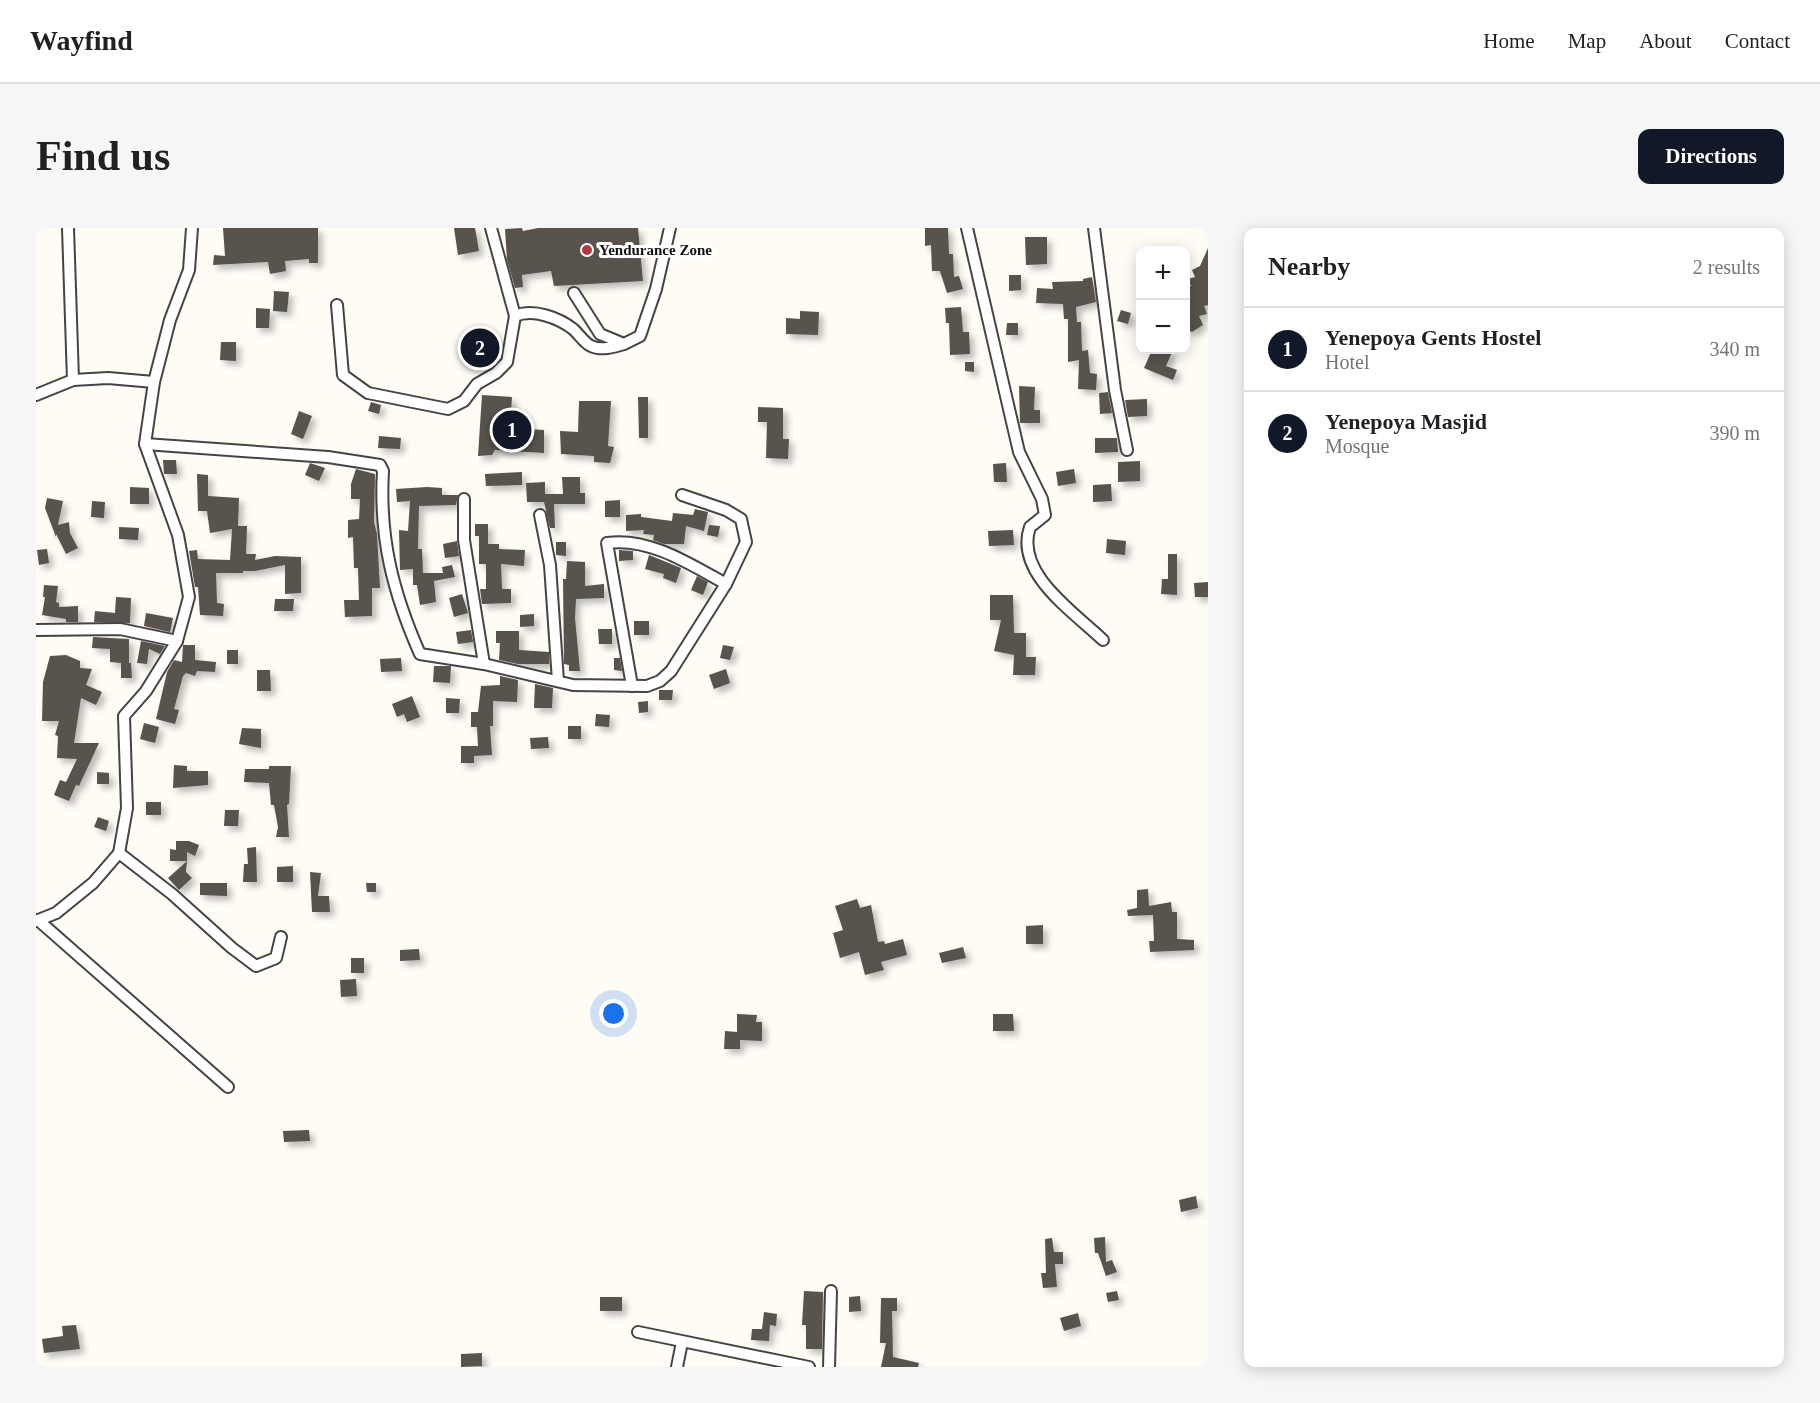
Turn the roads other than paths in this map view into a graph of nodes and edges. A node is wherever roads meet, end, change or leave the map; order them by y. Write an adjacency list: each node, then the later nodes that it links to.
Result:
1 (68, 228): 11 (street)
2 (192, 228): 12 (street)
3 (491, 228): 9 (street)
4 (670, 228): 10 (street)
5 (967, 228): 21 (street)
6 (1094, 228): 15 (street)
7 (574, 293): 10 (street)
8 (337, 305): 9 (street)
9 (515, 316): 10 (street)
10 (624, 344)
11 (73, 380): 12 (street); 13 (street)
12 (154, 382): 14 (street)
13 (36, 395)
14 (145, 444): 22 (street); 23 (street)
15 (1126, 450)
16 (682, 495): 19 (street)
17 (464, 499): 23 (street)
18 (540, 515): 24 (street)
19 (726, 584): 25 (street); 25 (street)
20 (36, 630): 22 (street)
21 (1103, 640)
22 (177, 641): 26 (street)
23 (484, 664): 24 (street)
24 (558, 681): 25 (street)
25 (632, 686)
26 (119, 853): 27 (street); 28 (street)
27 (37, 921): 29 (street)
28 (281, 937)
29 (228, 1087)
30 (831, 1291): 35 (street)
31 (638, 1332): 32 (street)
32 (682, 1342): 33 (street); 34 (street)
33 (677, 1367)
34 (809, 1367)
35 (829, 1367)

